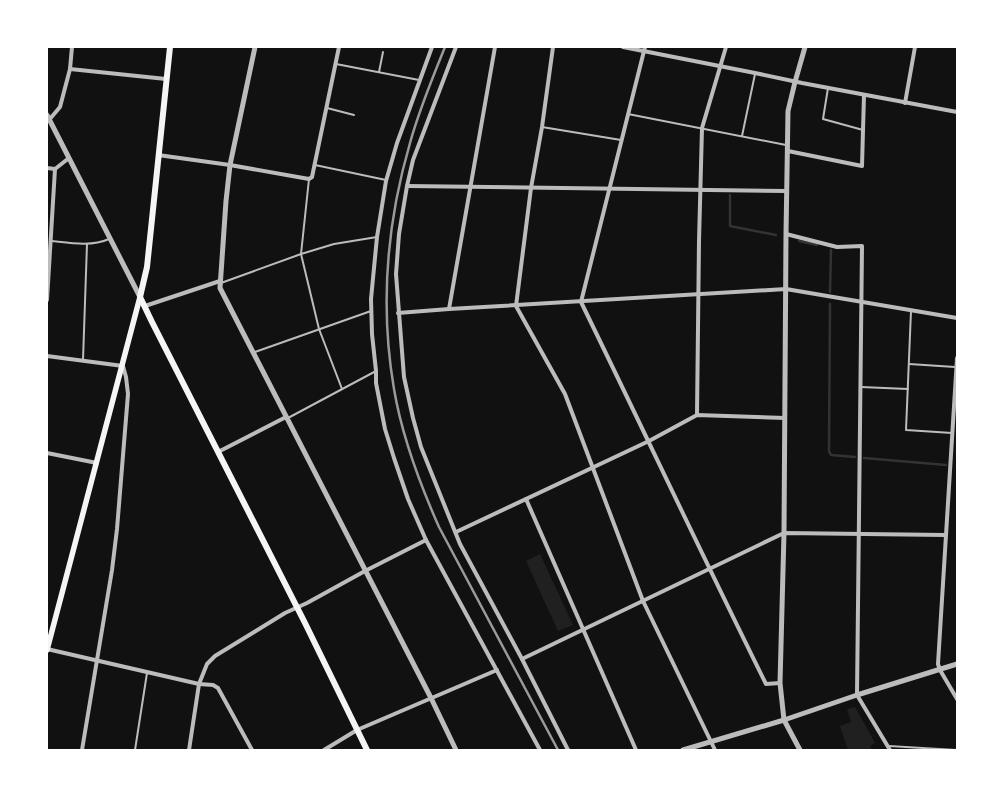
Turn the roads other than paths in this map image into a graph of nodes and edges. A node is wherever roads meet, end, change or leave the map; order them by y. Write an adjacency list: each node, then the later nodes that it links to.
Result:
1 (72, 47): 17 (street)
2 (170, 47): 20 (highway)
3 (255, 47): 39 (street)
4 (339, 47): 15 (street)
5 (432, 47): 21 (street)
6 (456, 47): 45 (street)
7 (495, 47): 46 (street)
8 (553, 47): 31 (street)
9 (623, 47): 13 (street)
10 (726, 47): 16 (street)
11 (805, 47): 22 (street)
12 (915, 47): 25 (street)
13 (644, 49): 16 (street); 28 (street)
14 (383, 52): 18 (lane)
15 (336, 64): 18 (lane); 26 (street)
16 (720, 66): 19 (street); 32 (street)
17 (70, 69): 20 (street); 30 (street)
18 (379, 72): 21 (lane)
19 (755, 72): 22 (street); 34 (lane)
20 (166, 79): 37 (highway)
21 (419, 80): 44 (street)
22 (795, 82): 23 (street); 36 (street)
23 (828, 88): 24 (street); 33 (lane)
24 (864, 95): 25 (street); 33 (street)
25 (905, 103): 27 (street)
26 (327, 108): 29 (lane); 40 (street)
27 (957, 112)
28 (628, 114): 32 (lane); 35 (street)
29 (354, 115)
30 (48, 118): 38 (street)
31 (542, 127): 35 (lane); 47 (street)
32 (702, 128): 34 (lane); 49 (street)
33 (863, 130): 36 (street)
34 (742, 136): 36 (lane)
35 (621, 140): 48 (street)
36 (788, 148): 50 (street)
37 (158, 155): 39 (street); 60 (highway)
38 (69, 158): 42 (street); 53 (street)
39 (230, 165): 43 (street); 57 (street)
40 (315, 165): 43 (street); 44 (lane)
41 (47, 168): 42 (street)
42 (54, 169): 54 (street)
43 (310, 179): 56 (lane)
44 (386, 181): 52 (street)
45 (407, 186): 46 (street); 69 (street)
46 (470, 187): 47 (street); 66 (street)
47 (531, 188): 48 (street); 65 (street)
48 (609, 188): 49 (street); 62 (street)
49 (700, 189): 50 (street); 59 (street)
50 (787, 191): 51 (street)
51 (786, 234): 58 (street); 63 (street)
52 (376, 237): 56 (lane); 68 (street)
53 (110, 238): 55 (lane); 60 (street)
54 (51, 242): 55 (lane); 61 (street)
55 (87, 244): 75 (lane)
56 (301, 254): 57 (lane); 71 (lane)
57 (220, 282): 64 (street); 72 (street)
58 (786, 289): 59 (street); 63 (street); 85 (street)
59 (698, 295): 62 (street); 83 (street)
60 (140, 297): 64 (highway); 77 (main road)
61 (47, 300)
62 (581, 302): 65 (street); 87 (street)
63 (862, 302): 67 (street); 80 (street)
64 (144, 306): 88 (highway)
65 (516, 306): 66 (street); 91 (street)
66 (449, 309): 69 (street)
67 (911, 310): 70 (street); 76 (lane)
68 (371, 311): 71 (lane); 79 (street)
69 (398, 313): 93 (street)
70 (957, 318)
71 (319, 329): 72 (lane); 82 (lane)
72 (253, 352): 84 (street)
73 (47, 356): 75 (street)
74 (957, 358): 78 (street)
75 (83, 361): 77 (street)
76 (909, 364): 78 (lane); 81 (lane)
77 (123, 366): 90 (main road); 105 (street)
78 (956, 367): 86 (street)
79 (376, 371): 82 (lane); 97 (street)
80 (861, 387): 81 (lane); 95 (street)
81 (908, 388): 86 (lane)
82 (342, 389): 84 (lane)
83 (697, 416): 85 (street); 87 (street)
84 (286, 418): 88 (street); 99 (street)
85 (785, 418): 94 (street)
86 (952, 433): 96 (street)
87 (648, 441): 91 (street); 98 (street)
88 (218, 452): 101 (highway)
89 (47, 453): 90 (street)
90 (97, 463): 103 (main road)
91 (592, 467): 92 (street); 100 (street)
92 (526, 499): 93 (street); 102 (street)
93 (456, 532): 104 (street)
94 (784, 533): 95 (street); 98 (street); 110 (street)
95 (859, 534): 96 (street); 112 (street)
96 (946, 535): 108 (street)
97 (426, 540): 99 (street); 107 (street)
98 (709, 569): 100 (street); 110 (street)
99 (365, 571): 101 (street); 113 (street)
100 (643, 601): 102 (street); 117 (street)
101 (297, 608): 111 (street); 116 (highway)
102 (583, 629): 104 (street); 128 (street)
103 (47, 650): 105 (street)
104 (522, 659): 127 (street)
105 (96, 660): 109 (street); 119 (street)
106 (957, 664): 108 (street)
107 (497, 670): 113 (street); 126 (street)
108 (940, 670): 112 (street); 114 (street)
109 (147, 672): 111 (street); 120 (lane)
110 (780, 683): 115 (street)
111 (199, 684): 121 (street); 122 (street)
112 (857, 695): 115 (street); 118 (street)
113 (431, 698): 116 (street); 125 (street)
114 (957, 699)
115 (784, 720): 117 (street); 131 (street)
116 (357, 730): 123 (street); 124 (highway)
117 (711, 742): 129 (street); 130 (street)
118 (889, 748): 132 (lane)
119 (82, 750)
120 (135, 750)
121 (189, 750)
122 (252, 750)
123 (324, 750)
124 (367, 750)
125 (456, 750)
126 (540, 750)
127 (568, 750)
128 (636, 750)
129 (683, 750)
130 (715, 750)
131 (800, 750)
132 (956, 750)

